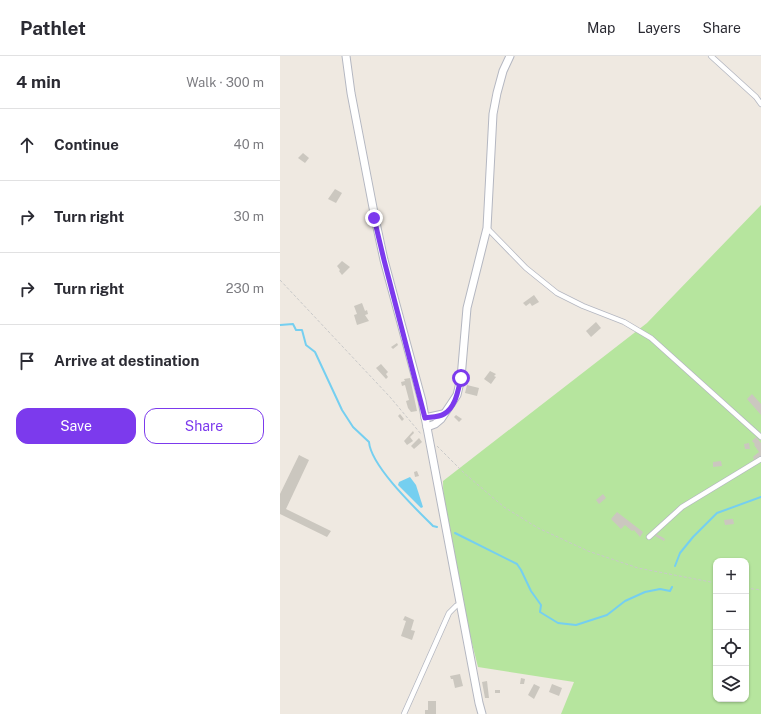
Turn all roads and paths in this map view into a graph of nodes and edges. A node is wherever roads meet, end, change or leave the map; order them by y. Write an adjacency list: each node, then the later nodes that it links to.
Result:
1 (346, 56): 8 (main road)
2 (510, 56): 5 (main road)
3 (711, 56): 4 (street)
4 (761, 104)
5 (487, 228): 7 (main road); 11 (street)
6 (280, 280): 10 (path)
7 (444, 414): 8 (main road); 9 (main road)
8 (425, 418): 9 (main road)
9 (427, 427): 10 (main road)
10 (428, 437): 18 (main road)
11 (761, 437)
12 (436, 445): 15 (path)
13 (761, 460): 14 (street)
14 (649, 537)
15 (713, 582)
16 (749, 588): 17 (path)
17 (761, 590)
18 (460, 604): 19 (street); 20 (main road)
19 (404, 714)
20 (482, 714)

